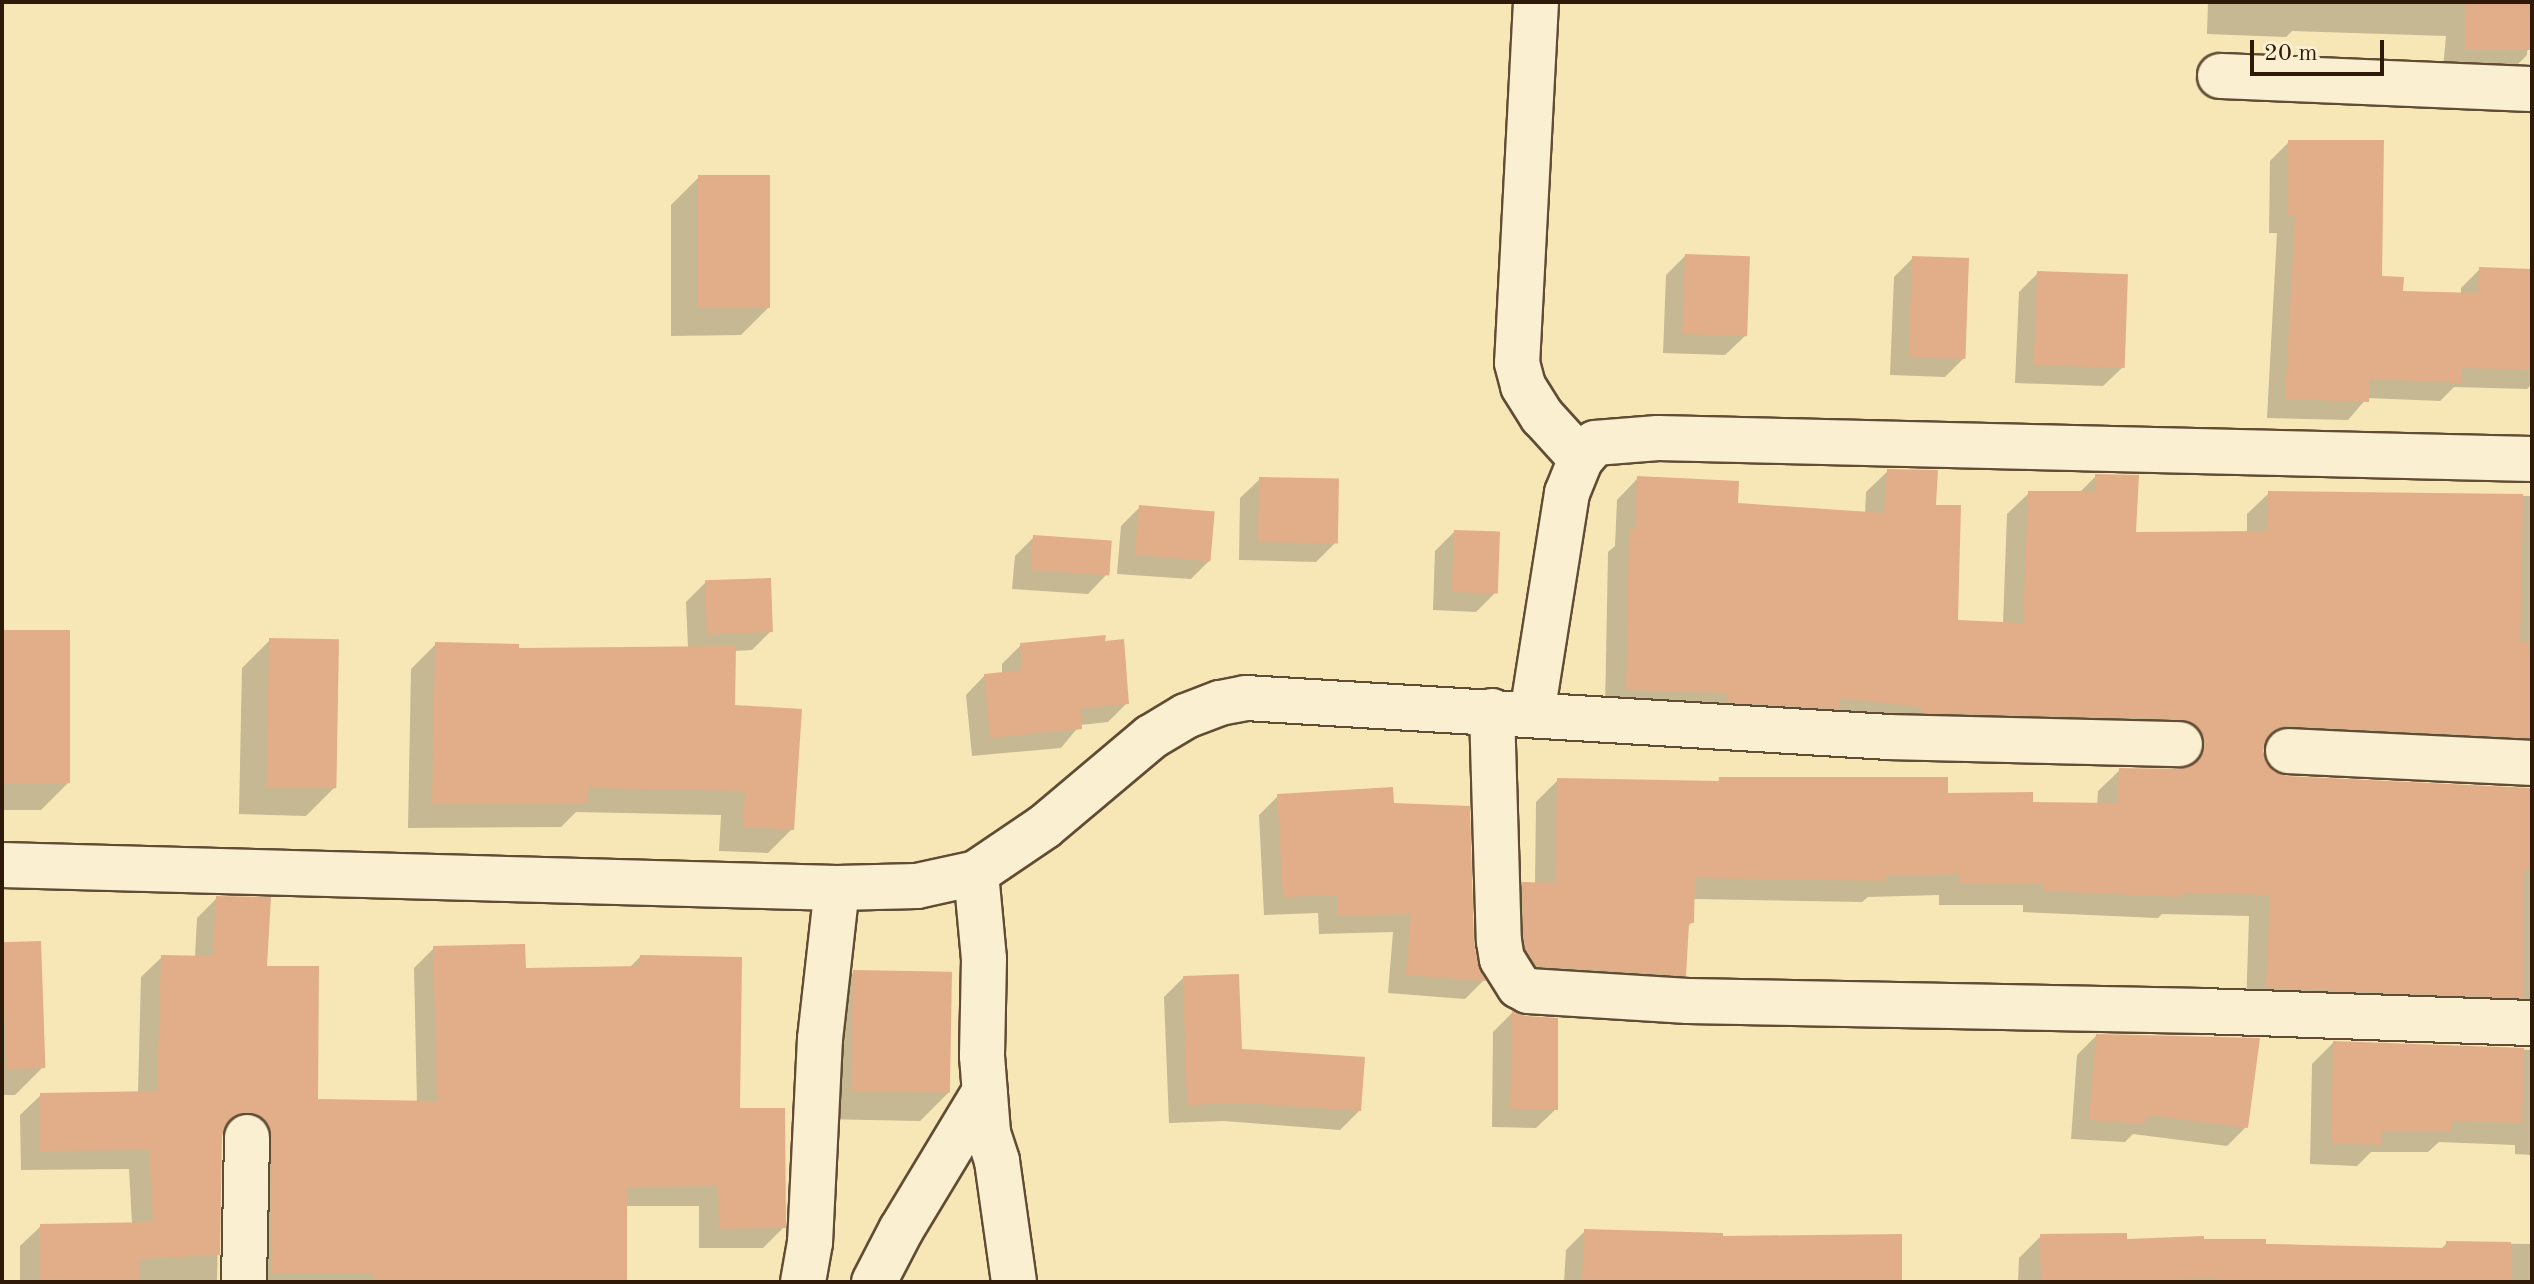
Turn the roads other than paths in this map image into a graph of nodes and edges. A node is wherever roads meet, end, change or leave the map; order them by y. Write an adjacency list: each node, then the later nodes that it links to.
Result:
1 (1536, 2): 4 (street)
2 (2220, 76): 3 (street)
3 (2532, 89)
4 (1581, 459): 5 (street); 6 (street)
5 (2532, 459)
6 (1512, 712): 7 (street); 11 (street); 13 (street)
7 (2180, 744)
8 (2288, 751): 9 (street)
9 (2532, 763)
10 (2, 865): 12 (street)
11 (976, 873): 12 (street); 14 (street)
12 (837, 888): 17 (street)
13 (2532, 1023)
14 (985, 1091): 18 (street); 19 (street)
15 (247, 1137): 16 (street)
16 (244, 1282)
17 (803, 1282)
18 (874, 1282)
19 (1014, 1282)

